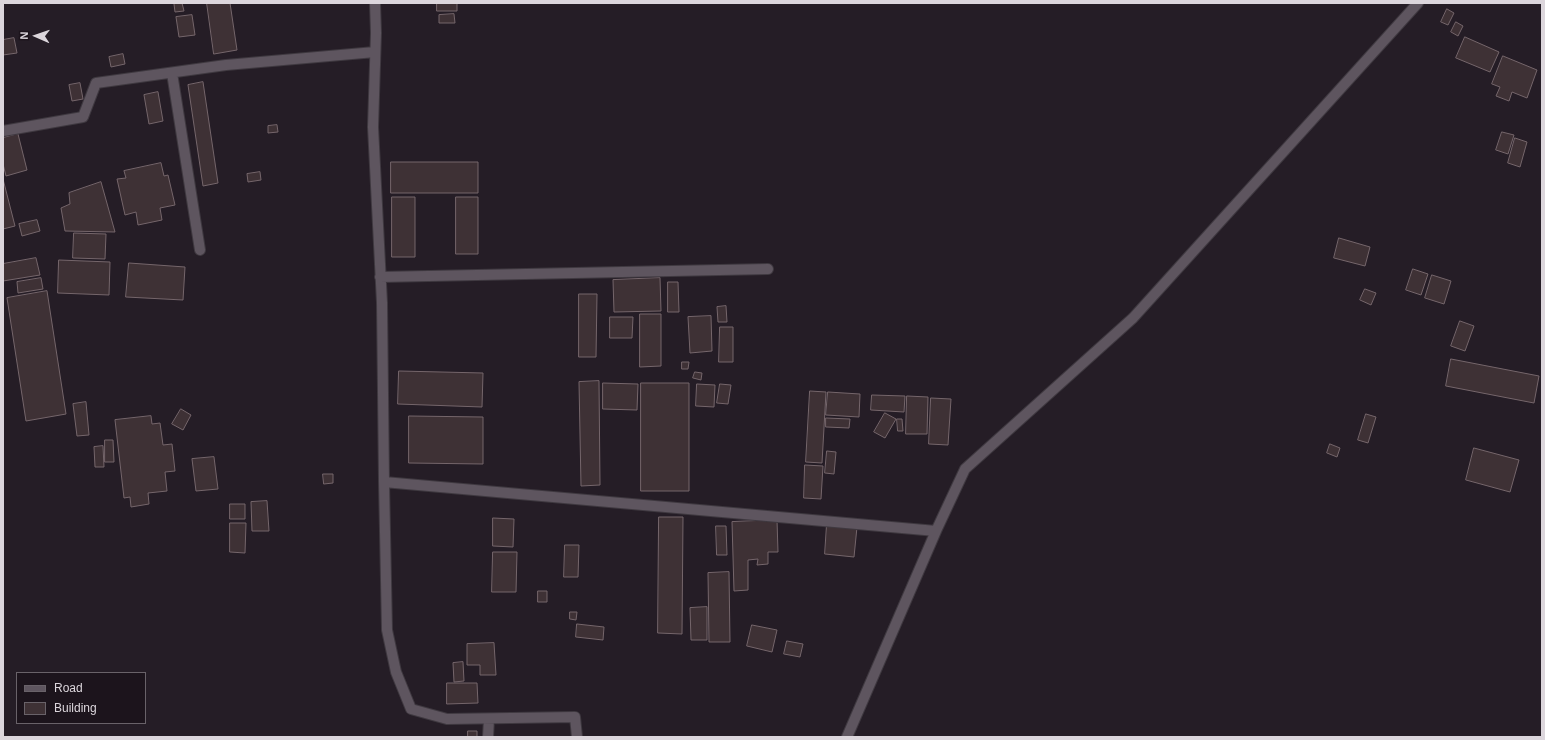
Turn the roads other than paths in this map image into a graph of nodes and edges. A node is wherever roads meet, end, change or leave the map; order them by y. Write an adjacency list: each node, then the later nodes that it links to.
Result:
1 (375, 3): 3 (street)
2 (1418, 3): 10 (street)
3 (375, 52): 4 (street); 8 (street)
4 (172, 73): 5 (street); 6 (street)
5 (3, 131)
6 (200, 250)
7 (768, 270): 8 (street)
8 (380, 277): 9 (street)
9 (384, 482): 10 (street); 11 (street)
10 (936, 531): 14 (street)
11 (489, 719): 12 (street); 13 (street)
12 (488, 737)
13 (577, 737)
14 (847, 737)

